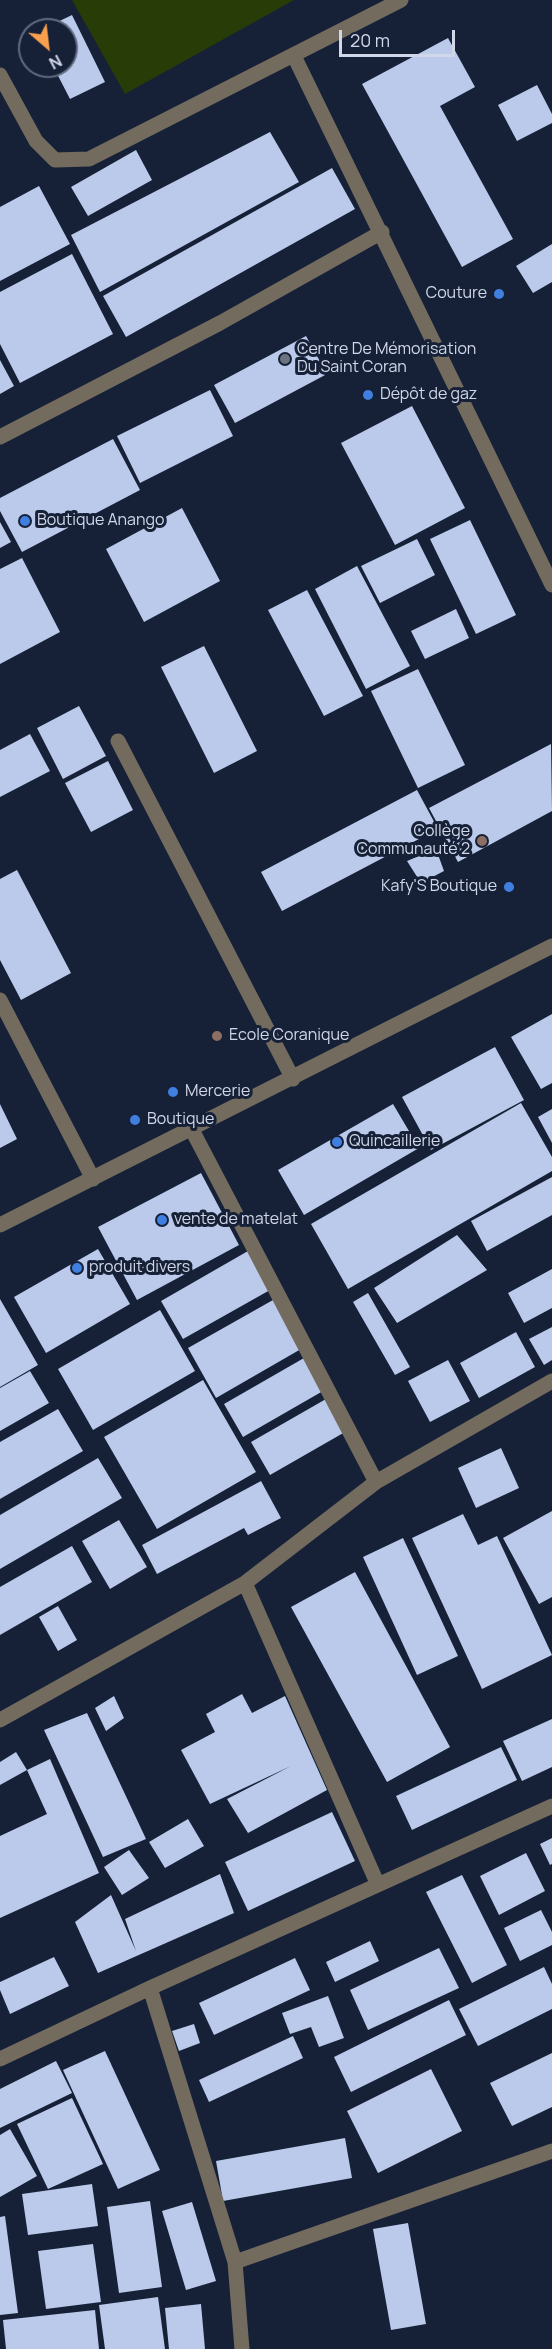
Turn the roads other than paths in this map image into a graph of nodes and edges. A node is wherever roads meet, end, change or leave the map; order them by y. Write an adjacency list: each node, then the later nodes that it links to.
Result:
1 (401, 0): 2 (street)
2 (294, 56): 3 (street); 4 (street)
3 (0, 75)
4 (382, 232): 5 (street); 6 (street)
5 (0, 437)
6 (552, 585)
7 (118, 741): 10 (street)
8 (552, 946): 10 (street)
9 (0, 1000): 12 (street)
10 (293, 1079): 11 (street)
11 (191, 1128): 12 (street); 15 (street)
12 (93, 1179): 13 (street)
13 (0, 1225)
14 (552, 1381): 15 (street)
15 (376, 1482): 16 (street)
16 (245, 1583): 17 (street); 19 (street)
17 (0, 1720)
18 (552, 1806): 19 (street)
19 (378, 1885): 20 (street)
20 (150, 1988): 21 (street); 23 (street)
21 (0, 2059)
22 (552, 2151): 23 (street)
23 (235, 2262): 24 (street)
24 (242, 2349)

